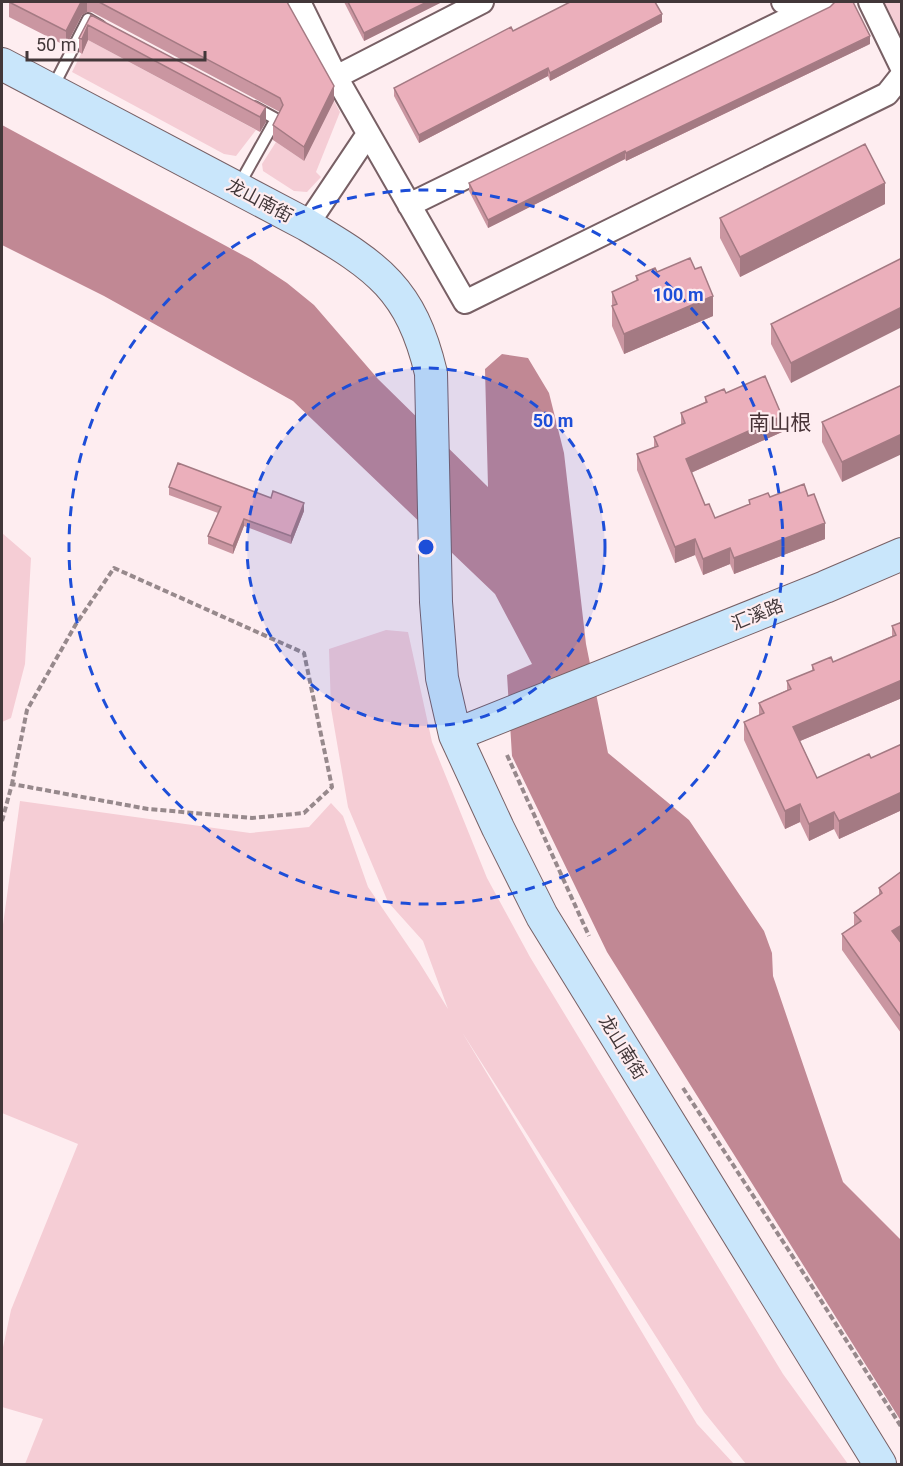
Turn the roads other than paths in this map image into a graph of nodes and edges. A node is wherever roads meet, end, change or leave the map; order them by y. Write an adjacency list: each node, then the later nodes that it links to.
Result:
1 (299, 2): 10 (street)
2 (482, 2): 10 (street)
3 (783, 2): 5 (street)
4 (870, 2): 8 (street)
5 (817, 5): 15 (street)
6 (109, 30): 11 (lane)
7 (2, 64): 11 (street, 龙山南街)
8 (902, 68)
9 (902, 75): 15 (street)
10 (336, 77): 13 (street)
11 (51, 90): 14 (street, 龙山南街)
12 (245, 102): 14 (lane)
13 (368, 134): 15 (street); 16 (street)
14 (238, 188): 16 (street, 龙山南街)
15 (409, 205)
16 (307, 225): 18 (street, 龙山南街)
17 (902, 554): 18 (street, 汇溪路)
18 (455, 735): 19 (street, 龙山南街)
19 (880, 1464)

